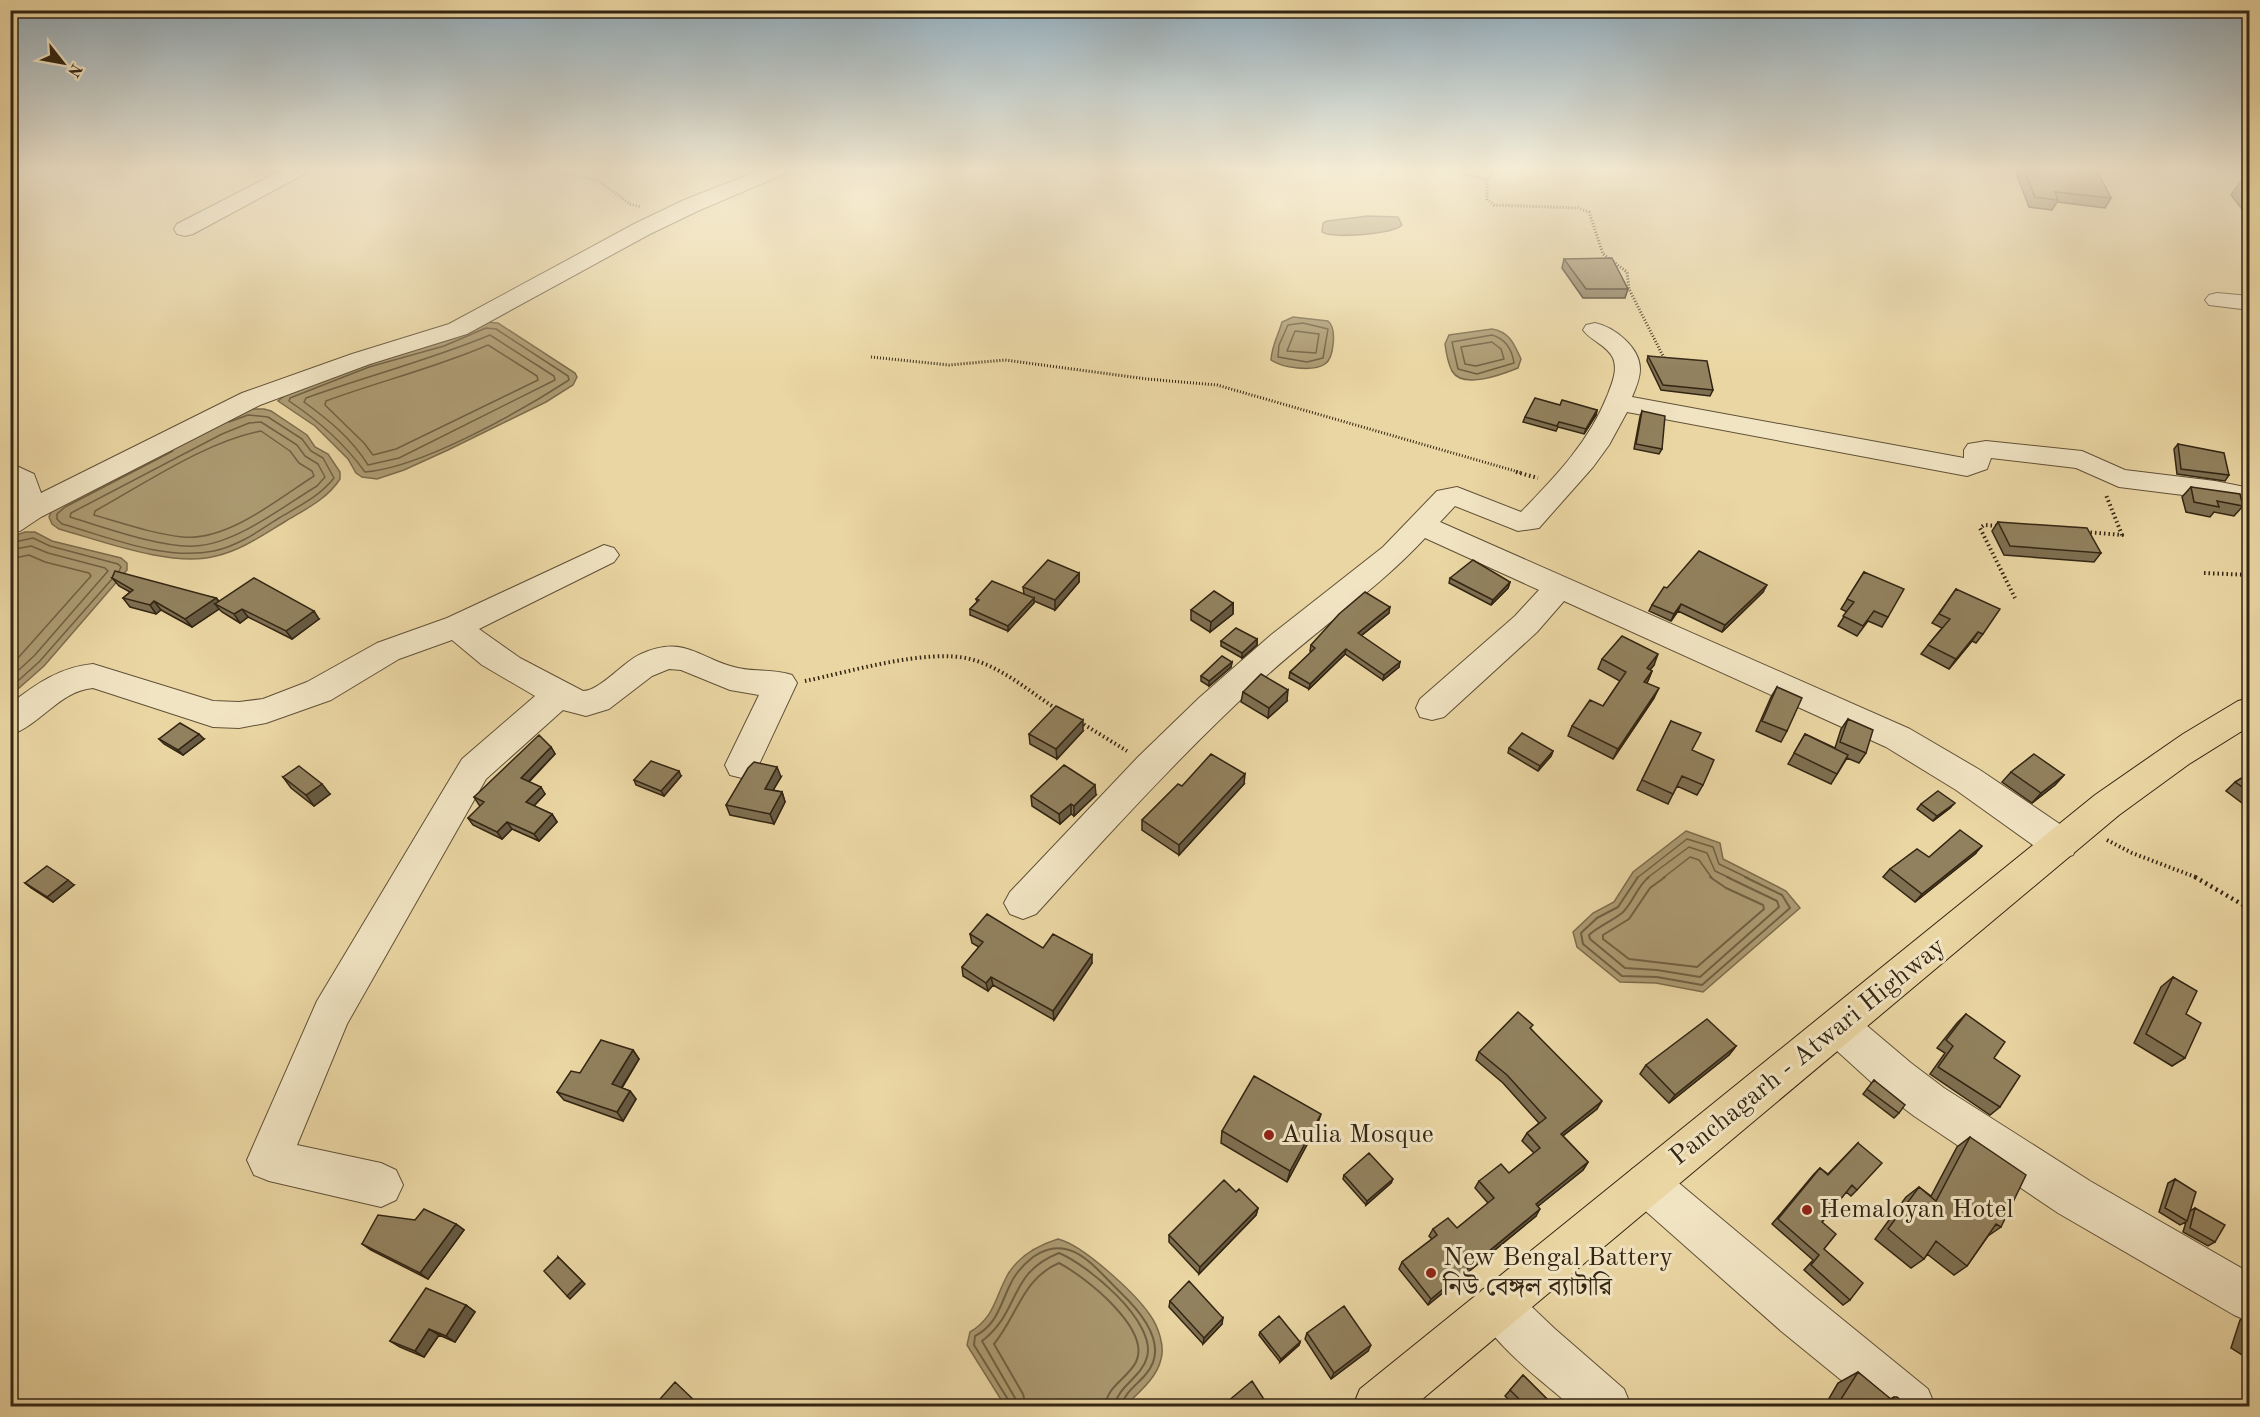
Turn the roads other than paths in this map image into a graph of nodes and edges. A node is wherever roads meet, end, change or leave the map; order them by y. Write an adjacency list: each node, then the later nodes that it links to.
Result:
1 (633, 235): 8 (street)
2 (2217, 300): 3 (street)
3 (2250, 303)
4 (1596, 330): 5 (street)
5 (1618, 402): 7 (street); 9 (street)
6 (10, 472): 8 (street)
7 (2250, 497)
8 (21, 517)
9 (1422, 525): 11 (street); 19 (street)
10 (604, 555): 12 (street)
11 (1559, 587): 14 (street); 18 (street)
12 (458, 626): 13 (street); 16 (street)
13 (559, 694): 17 (street); 22 (street)
14 (1432, 708)
15 (2250, 710): 18 (main road, Panchagarh - Atwari Highway)
16 (10, 722)
17 (742, 765)
18 (2072, 834): 20 (main road, Panchagarh - Atwari Highway)
19 (1023, 903)
20 (1839, 1027): 21 (main road, Panchagarh - Atwari Highway); 23 (street)
21 (1647, 1184): 24 (main road, Panchagarh - Atwari Highway); 27 (street)
22 (381, 1185)
23 (2250, 1299)
24 (1498, 1306): 25 (main road, Panchagarh - Atwari Highway); 26 (street)
25 (1377, 1407)
26 (1607, 1407)
27 (1911, 1407)

